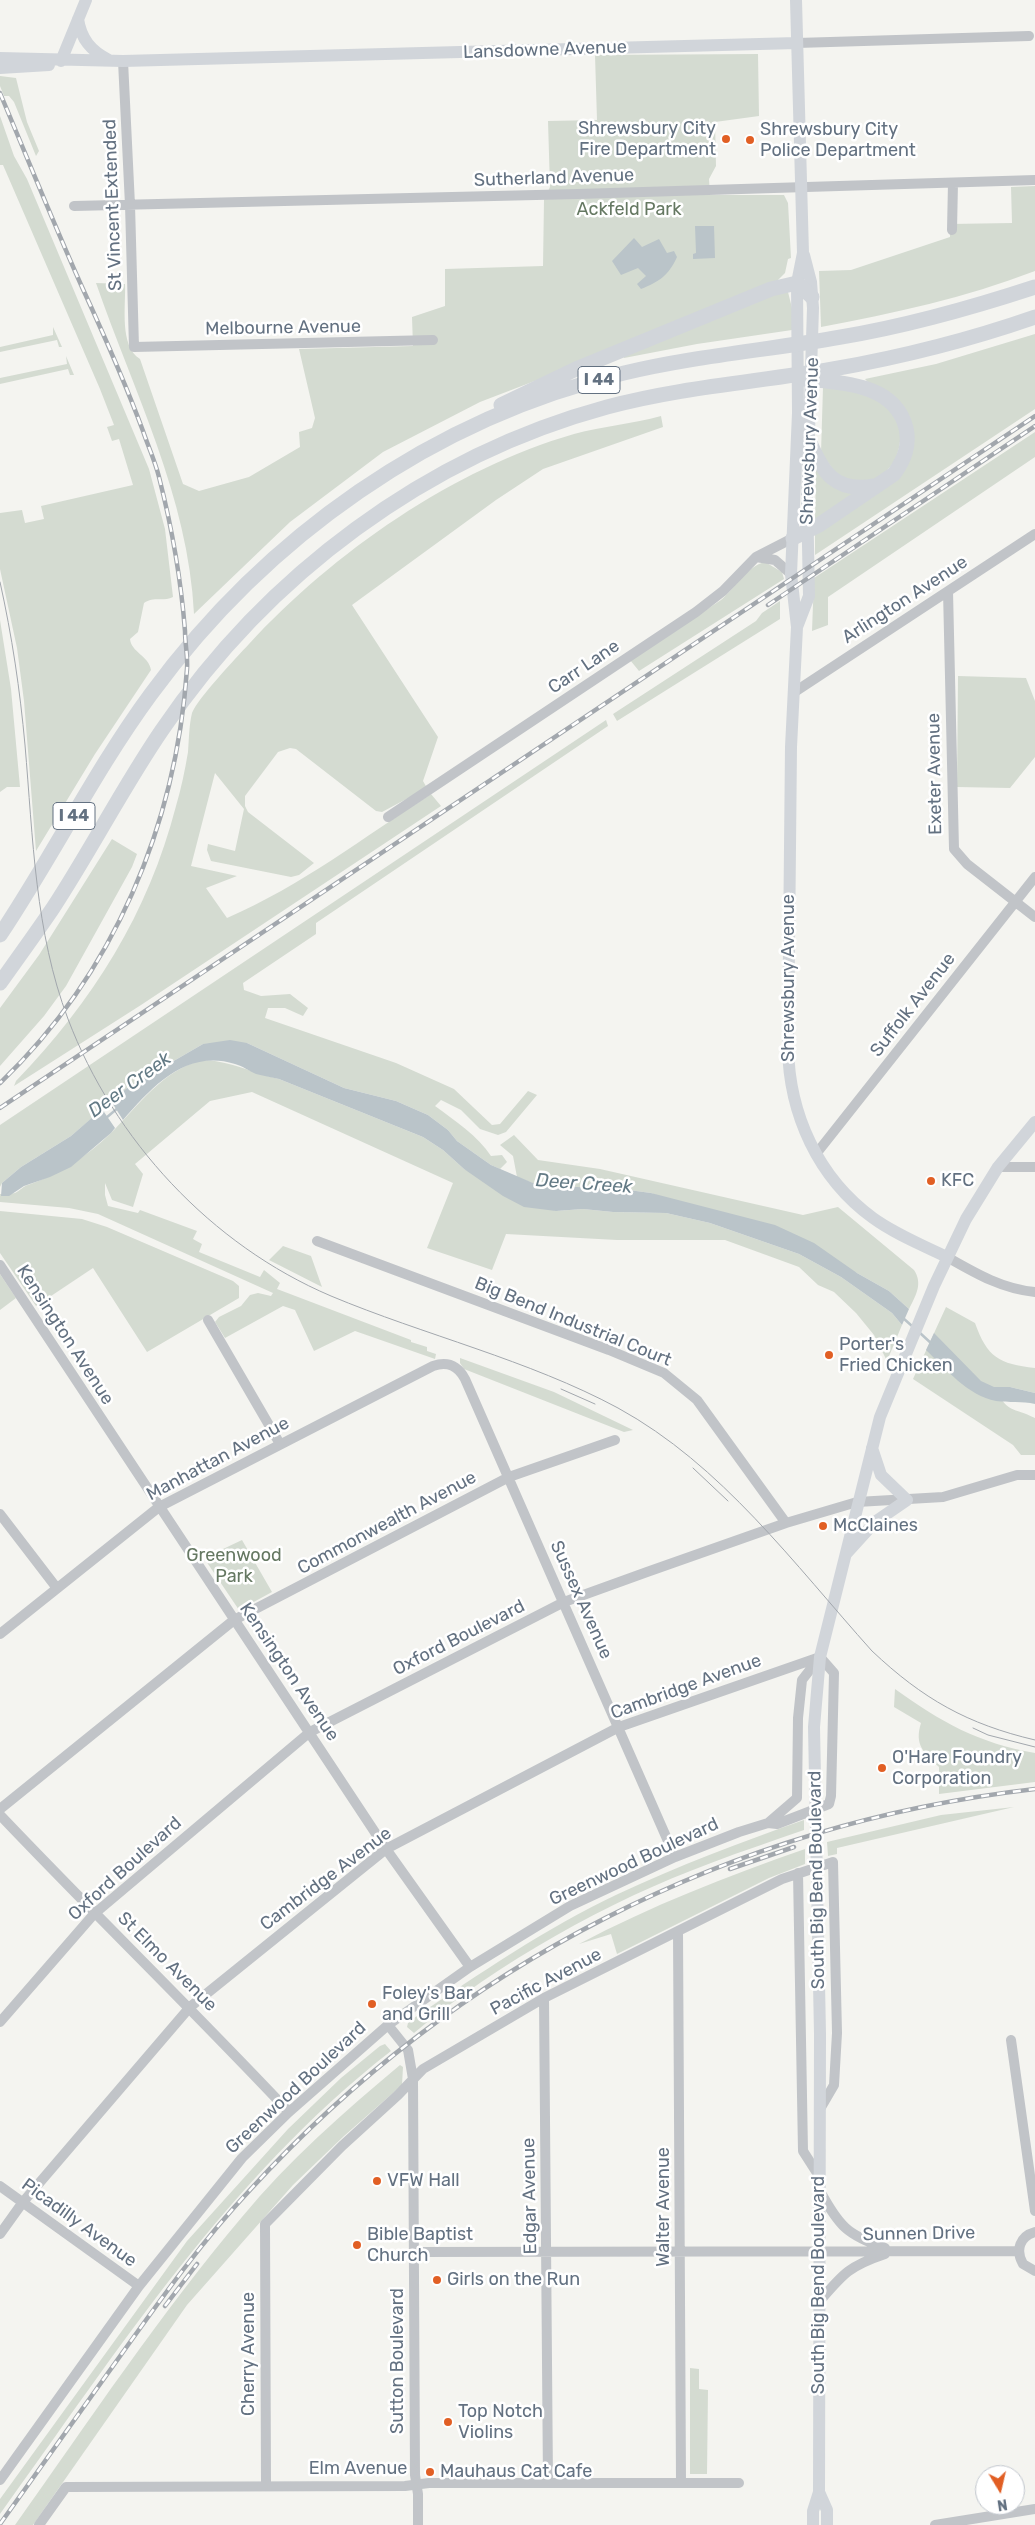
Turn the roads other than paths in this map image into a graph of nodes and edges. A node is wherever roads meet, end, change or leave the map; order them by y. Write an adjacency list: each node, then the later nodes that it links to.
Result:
1 (86, 0): 3 (main road)
2 (796, 0): 5 (main road, Shrewsbury Avenue)
3 (78, 18): 7 (main road); 8 (main road)
4 (1030, 36): 5 (street, Lansdowne Avenue)
5 (797, 43): 9 (main road, Lansdowne Avenue); 13 (main road, Shrewsbury Avenue)
6 (0, 58): 7 (main road, Lansdowne Avenue)
7 (61, 61): 8 (main road, Lansdowne Avenue); 10 (main road, Lansdowne Avenue)
8 (110, 61): 9 (main road, Lansdowne Avenue)
9 (123, 61): 14 (street, St Vincent Extended)
10 (0, 68)
11 (1035, 180): 12 (street, Sutherland Avenue)
12 (953, 183): 13 (street, Sutherland Avenue); 16 (street)
13 (801, 187): 14 (street, Sutherland Avenue); 17 (main road, Shrewsbury Avenue)
14 (130, 205): 15 (street, Sutherland Avenue); 23 (street, St Vincent Extended)
15 (74, 206)
16 (952, 230)
17 (803, 253): 18 (main road, Shrewsbury Avenue); 20 (main road, Shrewsbury Avenue)
18 (797, 284): 20 (highway); 25 (main road, Shrewsbury Avenue); 26 (highway)
19 (1035, 287): 26 (highway, I 44)
20 (812, 303): 25 (main road, Shrewsbury Avenue)
21 (1035, 317): 24 (highway, I 44)
22 (433, 340): 23 (street, Melbourne Avenue)
23 (134, 348)
24 (782, 376): 28 (highway); 42 (highway, I 44)
25 (804, 412): 27 (main road, Shrewsbury Avenue); 31 (main road, Shrewsbury Avenue)
26 (447, 439): 41 (highway, I 44)
27 (809, 440): 28 (highway); 29 (main road, Shrewsbury Avenue)
28 (878, 485): 29 (highway)
29 (807, 531): 31 (highway); 35 (main road, Shrewsbury Avenue)
30 (1035, 534): 34 (street, Arlington Avenue)
31 (793, 538): 32 (street, Carr Lane); 33 (main road, Shrewsbury Avenue)
32 (756, 557): 33 (street); 37 (street, Carr Lane)
33 (791, 574): 35 (main road, Shrewsbury Avenue)
34 (948, 591): 36 (street, Arlington Avenue); 39 (street, Exeter Avenue)
35 (797, 627): 36 (main road, Shrewsbury Avenue)
36 (793, 693): 44 (main road, Shrewsbury Avenue)
37 (388, 817)
38 (1035, 877): 39 (street, Suffolk Avenue)
39 (1015, 901): 40 (street, Exeter Avenue); 44 (street, Suffolk Avenue)
40 (1035, 917)
41 (0, 935)
42 (0, 982)
43 (1035, 1122): 45 (main road, South Big Bend Boulevard)
44 (816, 1154): 48 (main road, Shrewsbury Avenue)
45 (998, 1167): 46 (street); 48 (main road, South Big Bend Boulevard)
46 (1035, 1167)
47 (318, 1241): 62 (street, Big Bend Industrial Court)
48 (947, 1257): 50 (street); 55 (main road, South Big Bend Boulevard)
49 (1, 1266): 60 (street, Kensington Avenue)
50 (1035, 1292)
51 (208, 1320): 54 (street)
52 (448, 1364): 54 (street, Manhattan Avenue); 57 (street, Sussex Avenue)
53 (615, 1440): 57 (street, Commonwealth Avenue)
54 (280, 1444): 60 (street, Manhattan Avenue)
55 (872, 1448): 58 (main road); 59 (main road, South Big Bend Boulevard)
56 (1035, 1475): 58 (street, Oxford Boulevard)
57 (509, 1477): 65 (street, Sussex Avenue); 66 (street, Commonwealth Avenue)
58 (907, 1500): 59 (street, Oxford Boulevard); 63 (main road)
59 (857, 1502): 62 (street, Oxford Boulevard); 63 (main road, South Big Bend Boulevard)
60 (159, 1507): 64 (street, Manhattan Avenue); 66 (street, Kensington Avenue)
61 (0, 1514): 64 (street)
62 (786, 1523): 65 (street, Oxford Boulevard)
63 (845, 1554): 68 (main road, South Big Bend Boulevard)
64 (56, 1587): 67 (street, Manhattan Avenue)
65 (564, 1602): 69 (street, Sussex Avenue); 70 (street, Oxford Boulevard)
66 (234, 1620): 70 (street, Kensington Avenue); 72 (street, Commonwealth Avenue)
67 (0, 1634)
68 (820, 1657): 69 (street, Cambridge Avenue); 71 (street); 74 (street, Greenwood Boulevard); 88 (main road, South Big Bend Boulevard)
69 (619, 1727): 76 (street, Cambridge Avenue); 77 (street, Sussex Avenue)
70 (310, 1732): 76 (street, Kensington Avenue); 79 (street, Oxford Boulevard)
71 (797, 1798): 74 (street); 75 (street)
72 (0, 1809)
73 (0, 1815): 79 (street, St Elmo Avenue)
74 (802, 1816): 75 (street, Greenwood Boulevard)
75 (768, 1823): 77 (street, Greenwood Boulevard)
76 (386, 1848): 81 (street, Kensington Avenue); 83 (street, Cambridge Avenue)
77 (675, 1857): 81 (street, Greenwood Boulevard)
78 (801, 1872): 80 (street, Pacific Avenue); 88 (street, Pacific Avenue); 90 (street)
79 (94, 1914): 83 (street, St Elmo Avenue); 84 (street, Oxford Boulevard)
80 (678, 1931): 82 (street, Pacific Avenue); 98 (street, Walter Avenue)
81 (470, 1967): 85 (street, Greenwood Boulevard)
82 (544, 1998): 87 (street, Pacific Avenue); 102 (street, Edgar Avenue)
83 (190, 2007): 89 (street, St Elmo Avenue); 93 (street, Cambridge Avenue)
84 (0, 2022)
85 (388, 2025): 87 (street, Sutton Boulevard); 89 (street, Greenwood Boulevard)
86 (1011, 2040): 94 (street)
87 (413, 2079): 95 (street, Pacific Avenue); 101 (street, Sutton Boulevard)
88 (820, 2109): 90 (main road, South Big Bend Boulevard)
89 (289, 2112): 105 (street, Greenwood Boulevard)
90 (819, 2176): 92 (main road, South Big Bend Boulevard)
91 (0, 2186): 93 (street, Picadilly Avenue)
92 (819, 2191): 99 (street); 103 (main road, South Big Bend Boulevard)
93 (23, 2202): 97 (street, Cambridge Avenue); 105 (street, Picadilly Avenue)
94 (1035, 2211)
95 (265, 2224): 111 (street, Cherry Avenue)
96 (1035, 2232): 100 (street)
97 (0, 2234)
98 (681, 2251): 102 (street, Sunnen Drive); 103 (street, Sunnen Drive); 108 (street, Walter Avenue)
99 (893, 2251): 100 (street, Sunnen Drive); 103 (street, Sunnen Drive); 106 (street)
100 (1019, 2251): 104 (street)
101 (414, 2252): 102 (street, Sunnen Drive); 112 (street, Sutton Boulevard)
102 (546, 2252): 109 (street, Edgar Avenue)
103 (820, 2252): 106 (main road, South Big Bend Boulevard)
104 (1035, 2271)
105 (139, 2286): 107 (street, Greenwood Boulevard)
106 (819, 2302): 113 (main road, South Big Bend Boulevard)
107 (0, 2480)
108 (681, 2482): 109 (street, Elm Avenue); 110 (street, Elm Avenue)
109 (548, 2483): 112 (street, Elm Avenue)
110 (739, 2483)
111 (266, 2485): 112 (street, Elm Avenue); 115 (street, Elm Avenue)
112 (416, 2485): 116 (street, Sutton Boulevard)
113 (819, 2492): 117 (main road, South Big Bend Boulevard); 118 (main road, South Big Bend Boulevard)
114 (1035, 2509): 119 (street)
115 (39, 2525)
116 (418, 2525)
117 (813, 2525)
118 (826, 2525)
119 (935, 2525)

